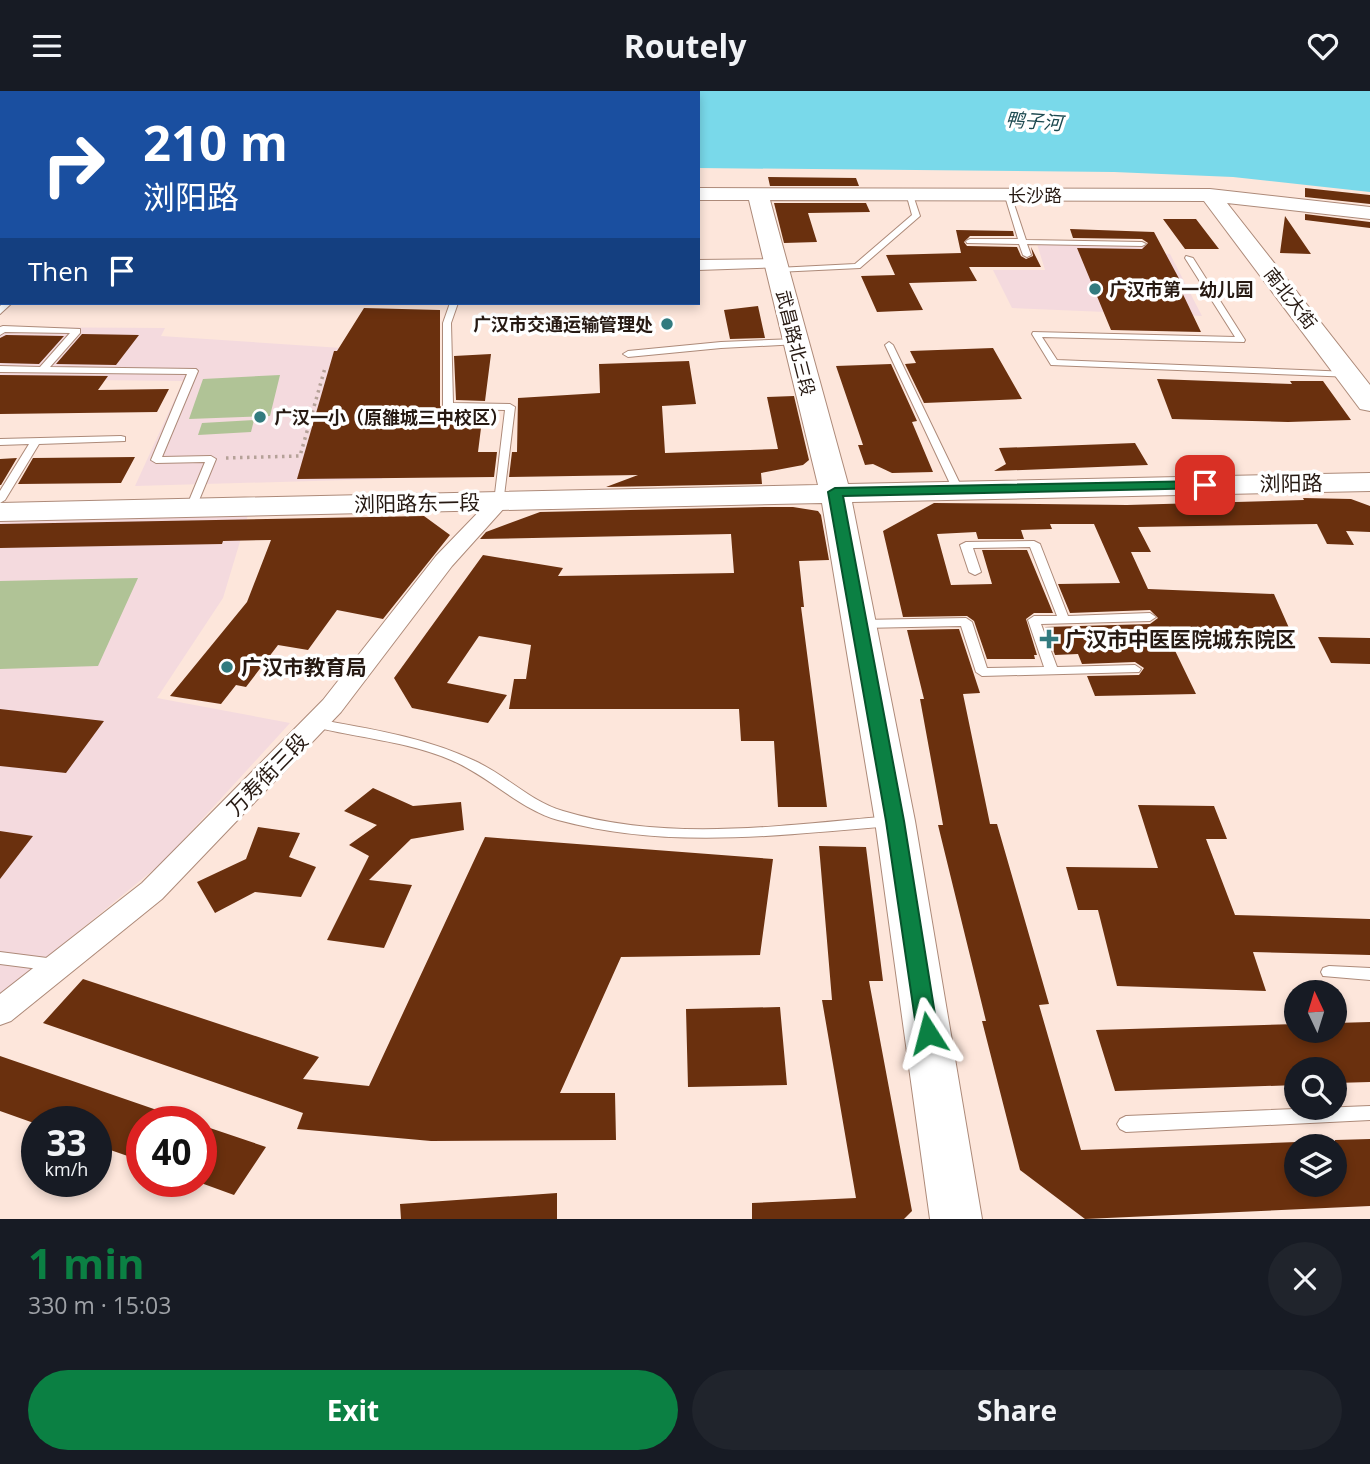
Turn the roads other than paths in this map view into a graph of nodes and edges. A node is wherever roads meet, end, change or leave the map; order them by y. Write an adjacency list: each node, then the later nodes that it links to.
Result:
1 (700, 194): 2 (street, 长沙路)
2 (758, 194): 3 (street, 长沙路); 13 (street, 武昌路北三段)
3 (909, 195): 4 (street, 长沙路); 13 (lane)
4 (1007, 195): 5 (street, 长沙路); 8 (lane)
5 (1210, 195): 6 (street, 长沙路); 21 (street, 南北大街)
6 (1370, 213)
7 (970, 241): 8 (lane)
8 (1022, 242): 9 (lane); 10 (lane)
9 (1142, 244)
10 (1027, 255)
11 (1189, 258): 21 (lane)
12 (700, 265): 13 (street)
13 (776, 267): 16 (street, 武昌路北三段)
14 (453, 305): 30 (lane)
15 (0, 332): 20 (lane)
16 (796, 342): 18 (lane); 28 (street, 武昌路北三段)
17 (889, 345): 27 (lane)
18 (628, 354)
19 (0, 369): 20 (lane)
20 (43, 369): 31 (lane)
21 (1351, 375): 22 (street, 南北大街)
22 (1370, 403)
23 (121, 439): 24 (lane)
24 (36, 441): 25 (lane); 29 (lane)
25 (0, 442)
26 (1370, 482): 27 (street, 浏阳路)
27 (958, 490): 28 (street, 浏阳路)
28 (835, 492): 30 (street, 浏阳路东一段); 36 (street, 武昌路北三段)
29 (0, 500)
30 (499, 502): 31 (street, 浏阳路东一段); 39 (street, 万寿街三段)
31 (191, 508): 32 (street, 浏阳路东一段)
32 (0, 512)
33 (975, 572): 35 (lane)
34 (1150, 617): 35 (lane)
35 (1064, 620): 38 (lane)
36 (860, 624): 38 (lane); 40 (street, 武昌路北三段)
37 (1135, 669): 38 (lane)
38 (1052, 671)
39 (316, 723): 40 (lane); 42 (street, 万寿街三段)
40 (895, 821): 48 (street, 武昌路北三段)
41 (0, 958): 42 (lane)
42 (58, 966): 45 (street, 万寿街三段)
43 (1329, 972): 44 (lane)
44 (1370, 974)
45 (0, 1011)
46 (1370, 1113): 47 (lane)
47 (1126, 1124)
48 (956, 1219)

